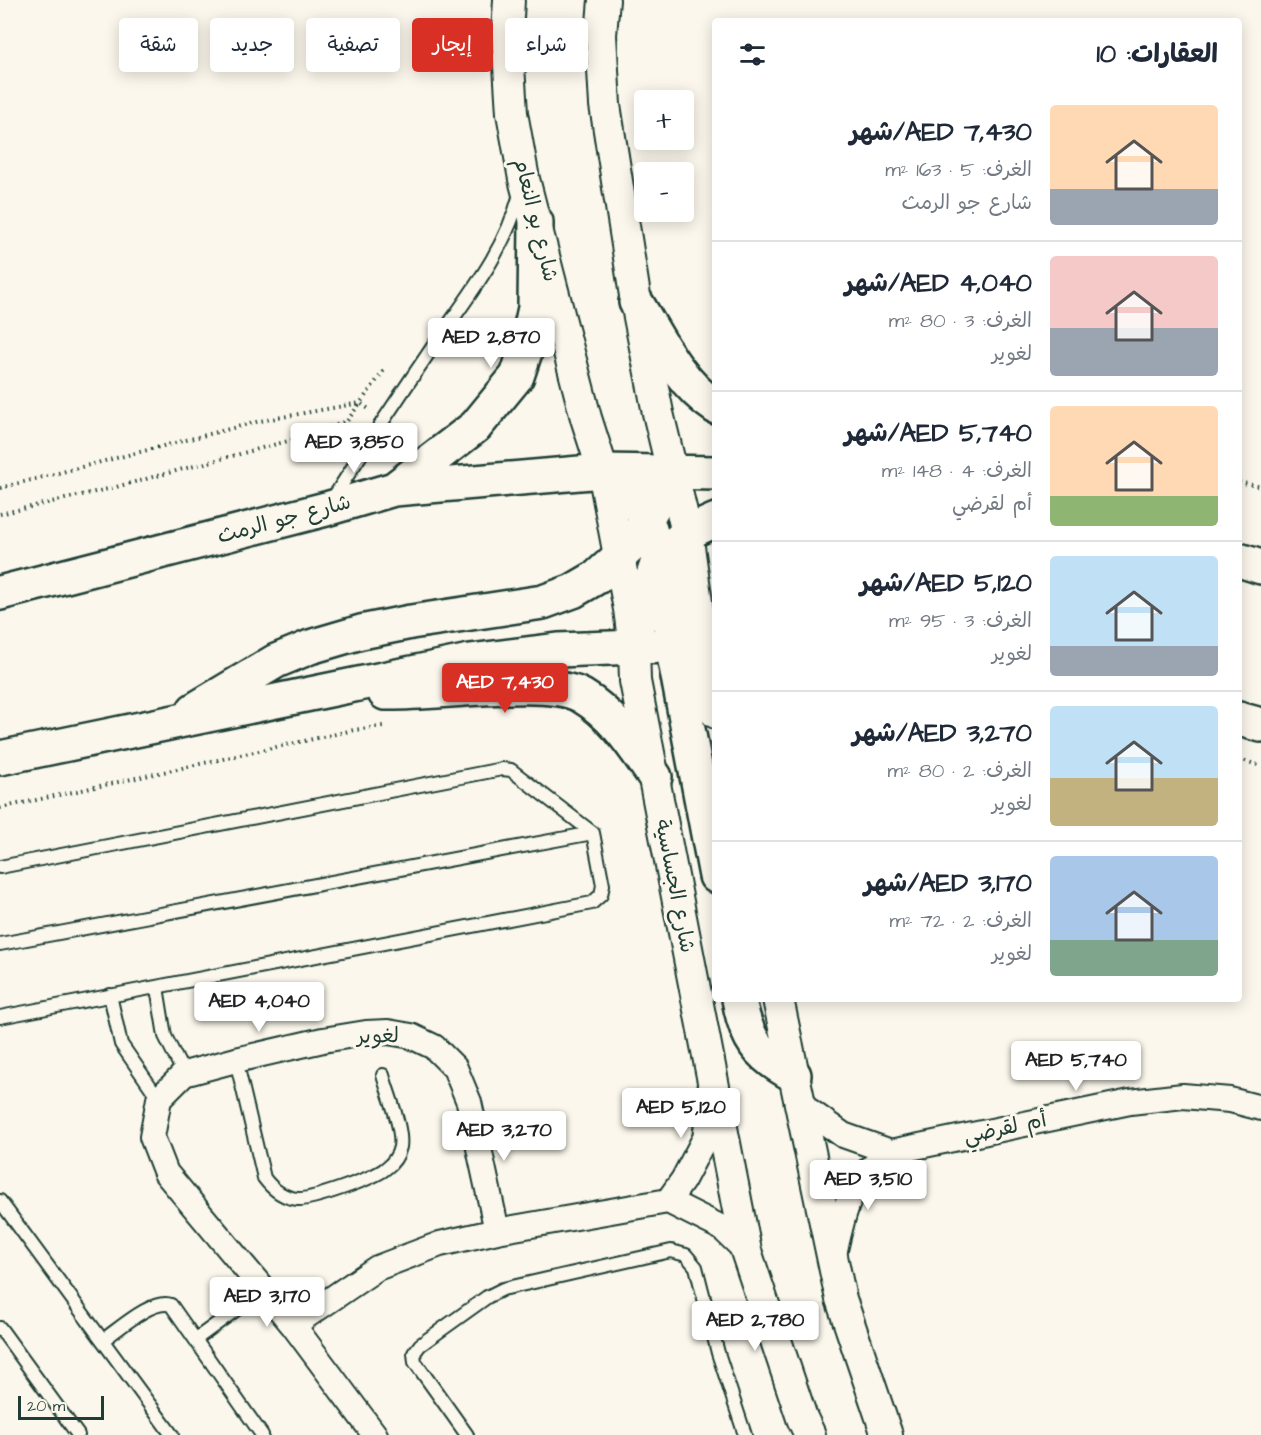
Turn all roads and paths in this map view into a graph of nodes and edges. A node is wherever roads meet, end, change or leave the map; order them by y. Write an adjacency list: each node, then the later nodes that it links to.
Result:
1 (509, 0): 3 (street, شارع بو النعام)
2 (604, 0): 5 (street)
3 (524, 178): 4 (street, شارع بو النعام); 16 (lane)
4 (536, 222): 9 (street, شارع بو النعام); 15 (main road)
5 (636, 302): 8 (main road); 10 (street)
6 (385, 369): 7 (path)
7 (360, 404): 14 (path); 17 (path)
8 (712, 404)
9 (603, 471): 10 (main road, شارع جو الرمث); 15 (main road, شارع جو الرمث); 18 (main road); 20 (street, شارع بو النعام)
10 (673, 471): 11 (main road, شارع جو الرمث); 18 (main road); 19 (street)
11 (712, 473)
12 (1242, 483): 13 (path)
13 (1261, 487)
14 (0, 488)
15 (394, 489): 16 (main road, شارع جو الرمث)
16 (326, 509): 24 (main road, شارع جو الرمث)
17 (0, 514)
18 (647, 519): 20 (main road); 21 (main road)
19 (701, 526): 21 (main road); 25 (street)
20 (620, 557): 26 (street, شارع بو النعام); 30 (main road)
21 (659, 558): 25 (main road); 26 (main road)
22 (1242, 561): 23 (main road)
23 (1261, 567)
24 (0, 593)
25 (696, 644): 26 (main road); 28 (street); 38 (main road)
26 (634, 647): 27 (main road); 36 (street, شارع الجساسية)
27 (352, 685): 30 (main road); 36 (main road)
28 (712, 698)
29 (1242, 720): 32 (main road)
30 (175, 722): 33 (main road)
31 (388, 725): 37 (path)
32 (1261, 725)
33 (0, 758)
34 (1242, 760): 35 (path)
35 (1261, 766)
36 (655, 777): 50 (street, شارع الجساسية)
37 (0, 808)
38 (712, 830)
39 (593, 832): 40 (lane); 41 (lane); 42 (lane)
40 (0, 867)
41 (0, 944)
42 (157, 987): 43 (lane); 48 (lane)
43 (110, 995): 46 (lane); 52 (lane)
44 (740, 1002): 51 (main road)
45 (778, 1002): 51 (street)
46 (0, 1017)
47 (236, 1060): 48 (street, لغوير); 49 (lane); 57 (street, لغوير)
48 (184, 1074): 52 (street, لغوير)
49 (382, 1075)
50 (712, 1085): 56 (street); 58 (street, شارع الجساسية)
51 (797, 1090): 54 (street); 59 (street)
52 (159, 1099): 60 (street)
53 (1261, 1108): 54 (street, أم لقرضي)
54 (891, 1152): 59 (street, أم لقرضي)
55 (0, 1201): 64 (lane)
56 (668, 1202): 57 (street); 58 (street)
57 (497, 1231): 61 (street)
58 (746, 1251): 71 (street, شارع الجساسية)
59 (832, 1261): 72 (street)
60 (263, 1290): 61 (street); 63 (lane)
61 (293, 1325): 68 (street)
62 (0, 1328): 65 (lane)
63 (196, 1339): 64 (lane); 67 (lane)
64 (103, 1340): 66 (lane)
65 (78, 1435)
66 (172, 1435)
67 (262, 1435)
68 (375, 1435)
69 (467, 1435): 70 (lane)
70 (745, 1435)
71 (810, 1435)
72 (887, 1435)

